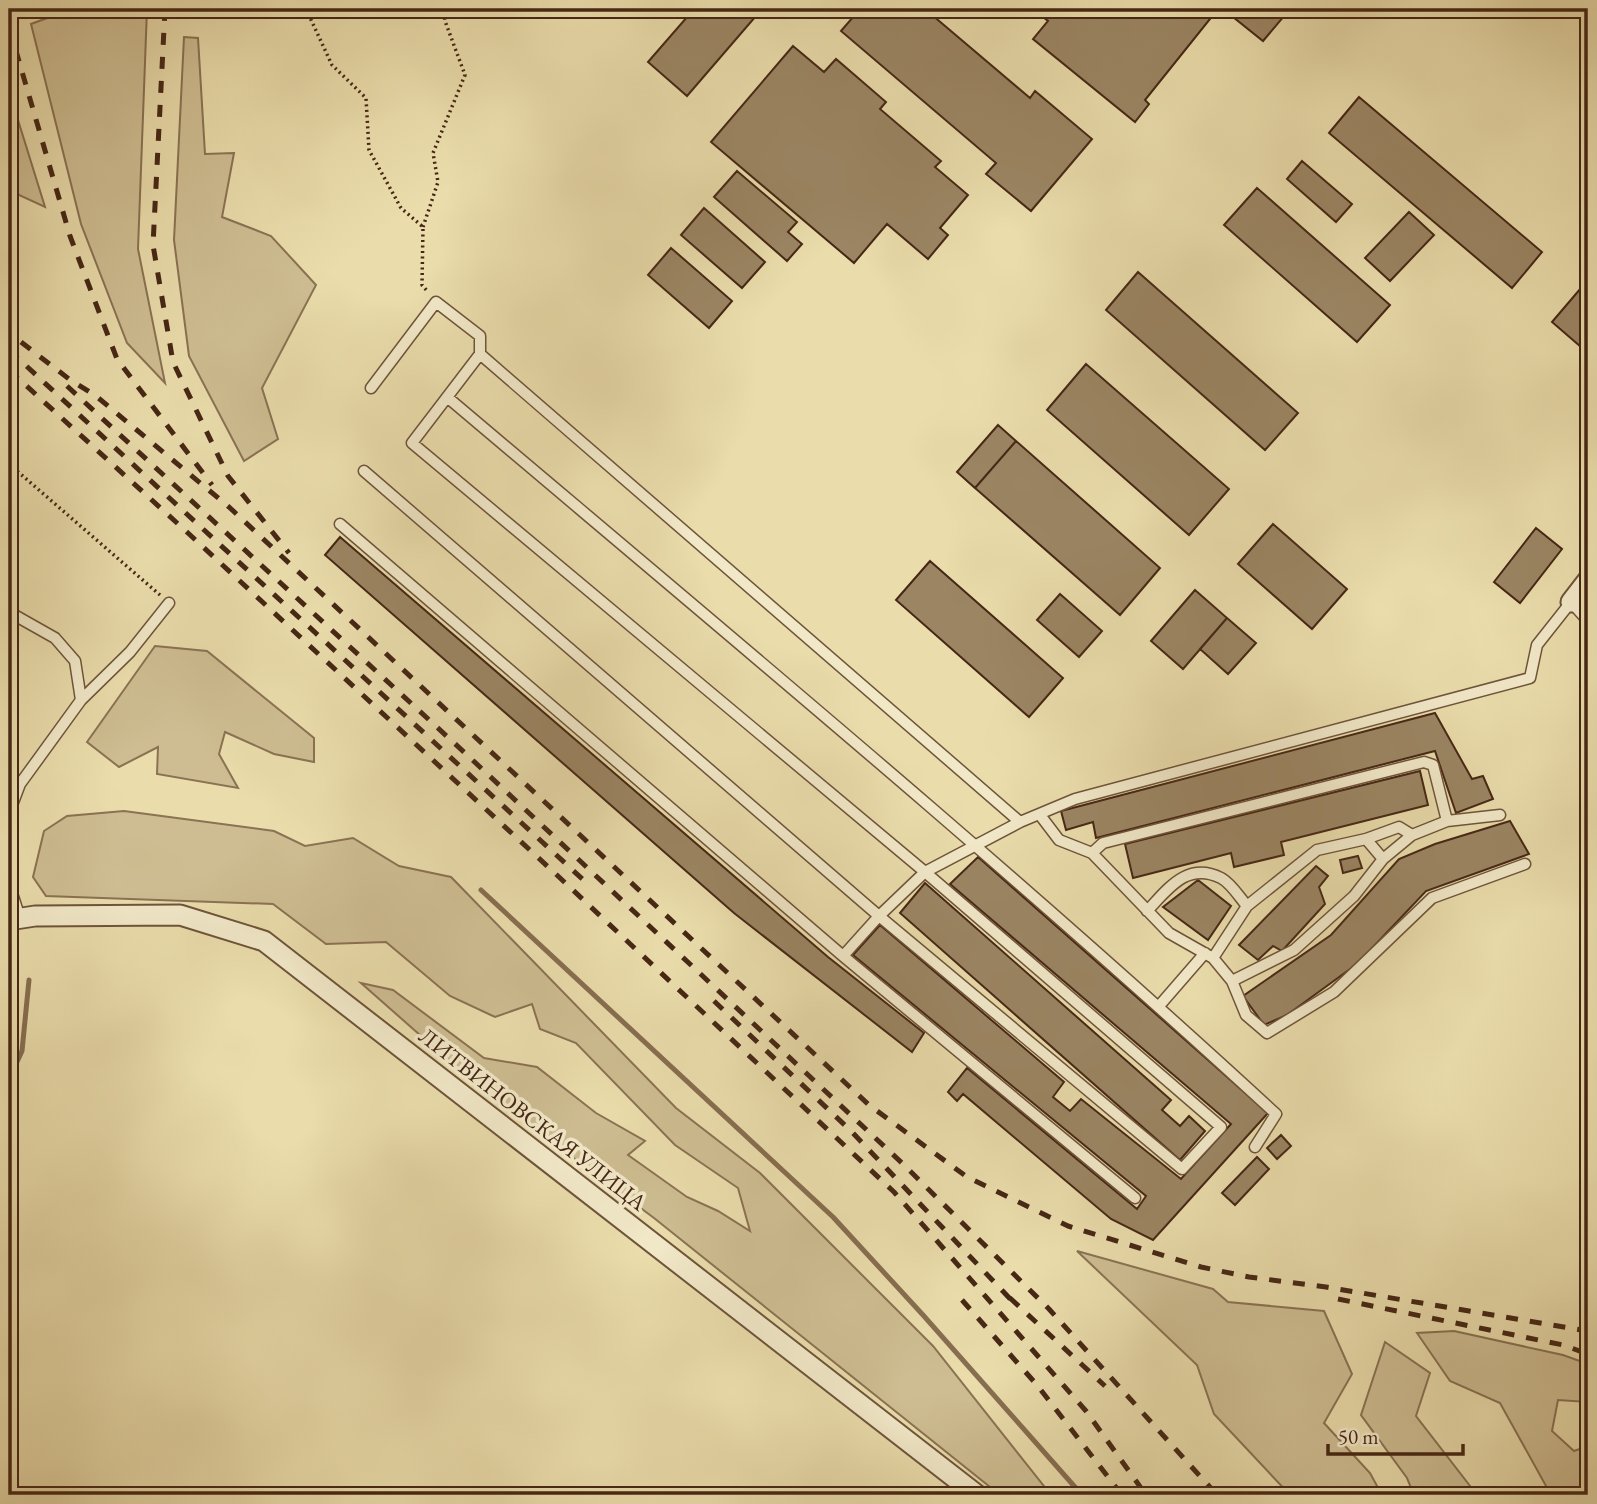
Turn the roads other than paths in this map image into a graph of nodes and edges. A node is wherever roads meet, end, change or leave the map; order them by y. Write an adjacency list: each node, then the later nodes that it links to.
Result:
1 (480, 354): 2 (lane); 3 (lane); 16 (lane)
2 (371, 388)
3 (447, 397): 19 (lane); 23 (lane)
4 (364, 471): 27 (lane)
5 (340, 524): 30 (lane)
6 (1588, 580): 7 (street)
7 (1571, 602): 10 (lane); 14 (lane)
8 (169, 603): 11 (lane)
9 (9, 612): 11 (lane)
10 (1588, 621)
11 (81, 700): 12 (lane)
12 (9, 813)
13 (1500, 814): 15 (lane)
14 (1040, 815): 16 (lane); 20 (lane)
15 (1447, 821): 17 (lane); 20 (lane)
16 (1020, 822): 19 (lane)
17 (1412, 835): 18 (lane); 21 (lane)
18 (1366, 839): 21 (lane); 25 (lane)
19 (976, 845): 23 (lane); 32 (lane)
20 (1092, 853): 26 (lane)
21 (1383, 859): 31 (lane)
22 (1525, 864): 31 (lane)
23 (925, 872): 27 (lane); 27 (lane)
24 (9, 884): 28 (lane)
25 (1247, 906): 26 (lane); 29 (lane)
26 (1147, 911): 29 (lane)
27 (879, 916): 30 (lane)
28 (14, 919): 35 (street, ЛИТВИНОВСКАЯ УЛИЦА)
29 (1209, 955): 31 (lane); 32 (lane)
30 (843, 956): 34 (lane)
31 (1232, 981)
32 (1160, 1006): 33 (lane)
33 (1255, 1147)
34 (1135, 1198)
35 (977, 1495)

